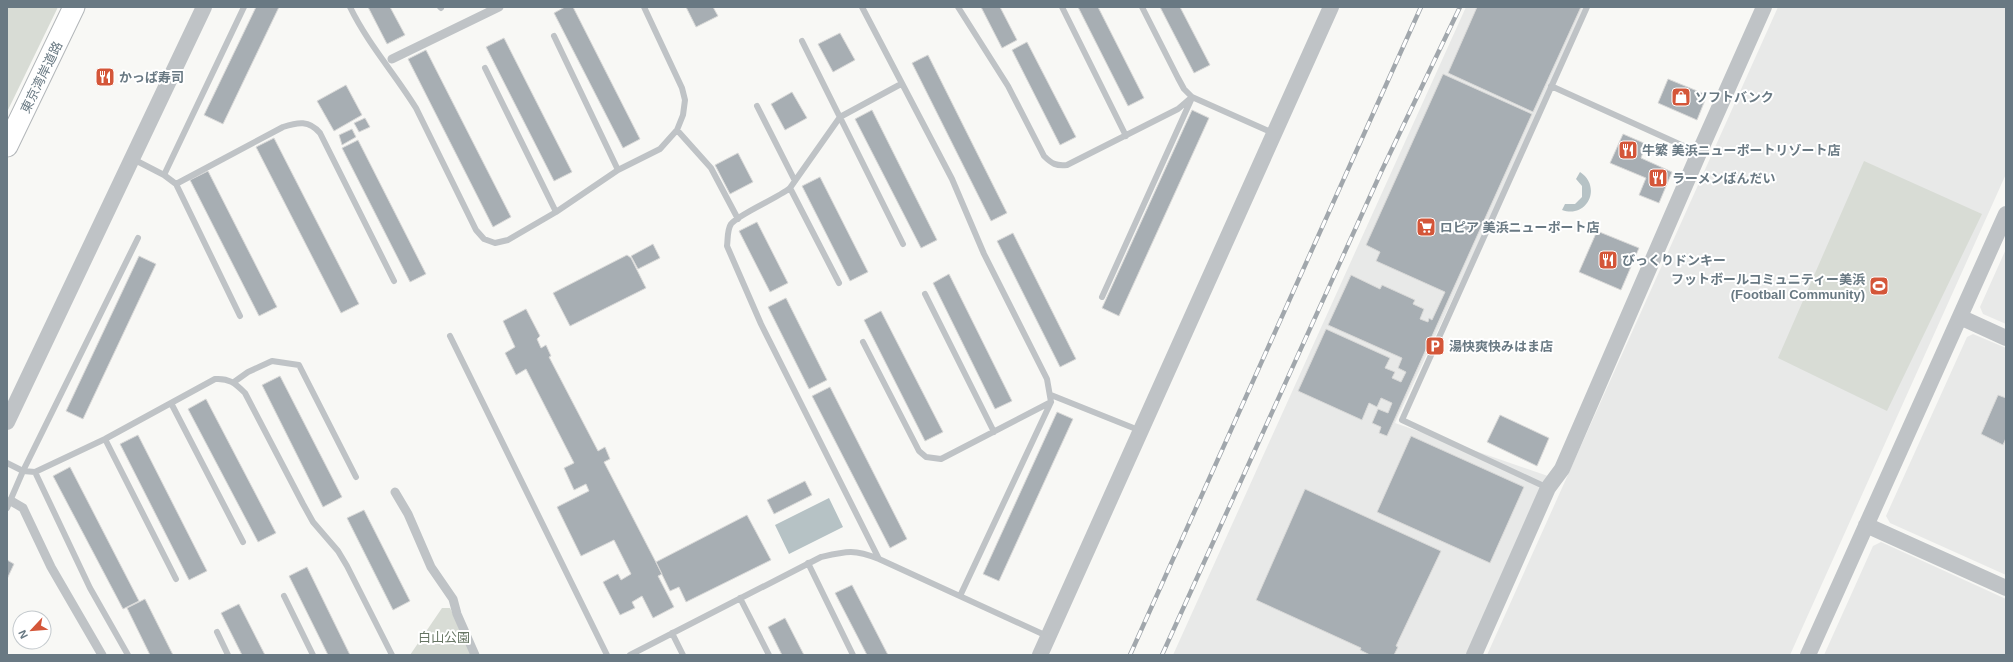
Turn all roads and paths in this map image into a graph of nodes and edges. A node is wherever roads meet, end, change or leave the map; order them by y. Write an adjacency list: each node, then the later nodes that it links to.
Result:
1 (74, 7): 26 (highway, 東京湾岸道路)
2 (204, 7): 28 (street)
3 (244, 7): 30 (lane)
4 (350, 7): 34 (lane)
5 (499, 7): 16 (street)
6 (862, 7): 18 (lane)
7 (958, 7): 25 (lane)
8 (1062, 7): 25 (lane)
9 (1142, 7): 20 (lane)
10 (1331, 7): 24 (street)
11 (1587, 7): 19 (lane)
12 (1764, 7): 27 (street)
13 (645, 8): 23 (lane)
14 (554, 36): 29 (lane)
15 (802, 41): 22 (lane)
16 (392, 59)
17 (485, 68): 34 (lane)
18 (902, 84): 22 (lane); 49 (lane)
19 (1551, 86): 27 (lane); 60 (lane)
20 (1192, 97): 24 (lane); 25 (lane); 42 (lane)
21 (757, 106): 31 (lane)
22 (840, 117): 31 (lane); 38 (lane)
23 (677, 130): 29 (lane); 36 (lane)
24 (1274, 134): 53 (street)
25 (1126, 136)
26 (7, 146)
27 (1699, 153): 60 (street)
28 (131, 158): 30 (lane); 52 (street)
29 (618, 170): 34 (lane)
30 (164, 175): 32 (lane)
31 (795, 181): 33 (lane)
32 (176, 184): 39 (lane); 43 (lane)
33 (790, 188): 36 (lane); 40 (lane)
34 (556, 212)
35 (2006, 214): 44 (street)
36 (738, 219): 65 (lane)
37 (138, 238): 57 (lane)
38 (903, 244)
39 (394, 282)
40 (839, 283)
41 (925, 294): 54 (lane)
42 (1102, 297)
43 (240, 316)
44 (1960, 317): 46 (street); 63 (street)
45 (450, 336): 81 (lane)
46 (2006, 338)
47 (863, 342): 54 (lane)
48 (234, 382): 51 (lane); 59 (lane); 79 (lane)
49 (1051, 395): 50 (lane); 53 (lane)
50 (1050, 402): 54 (lane); 70 (lane)
51 (171, 403): 55 (lane); 64 (lane)
52 (7, 422)
53 (1140, 431): 74 (street)
54 (994, 432)
55 (105, 439): 58 (lane); 67 (lane)
56 (7, 463): 57 (lane)
57 (23, 471): 58 (lane); 62 (lane)
58 (35, 472): 76 (lane)
59 (356, 477)
60 (1548, 488): 87 (street)
61 (395, 492): 80 (street)
62 (9, 505): 75 (street)
63 (1866, 525): 68 (street); 88 (street)
64 (243, 542)
65 (879, 559): 66 (lane); 70 (lane)
66 (808, 563): 71 (lane); 85 (lane)
67 (176, 579)
68 (2006, 588)
69 (284, 596): 78 (lane)
70 (960, 596): 74 (lane)
71 (740, 598): 73 (lane); 84 (lane)
72 (217, 632): 77 (lane)
73 (672, 633): 82 (lane); 83 (lane)
74 (1048, 636): 86 (street)
75 (102, 655)
76 (128, 655)
77 (228, 655)
78 (313, 655)
79 (392, 655)
80 (475, 655)
81 (607, 655)
82 (630, 655)
83 (683, 655)
84 (769, 655)
85 (853, 655)
86 (1040, 655)
87 (1474, 655)
88 (1808, 655)

